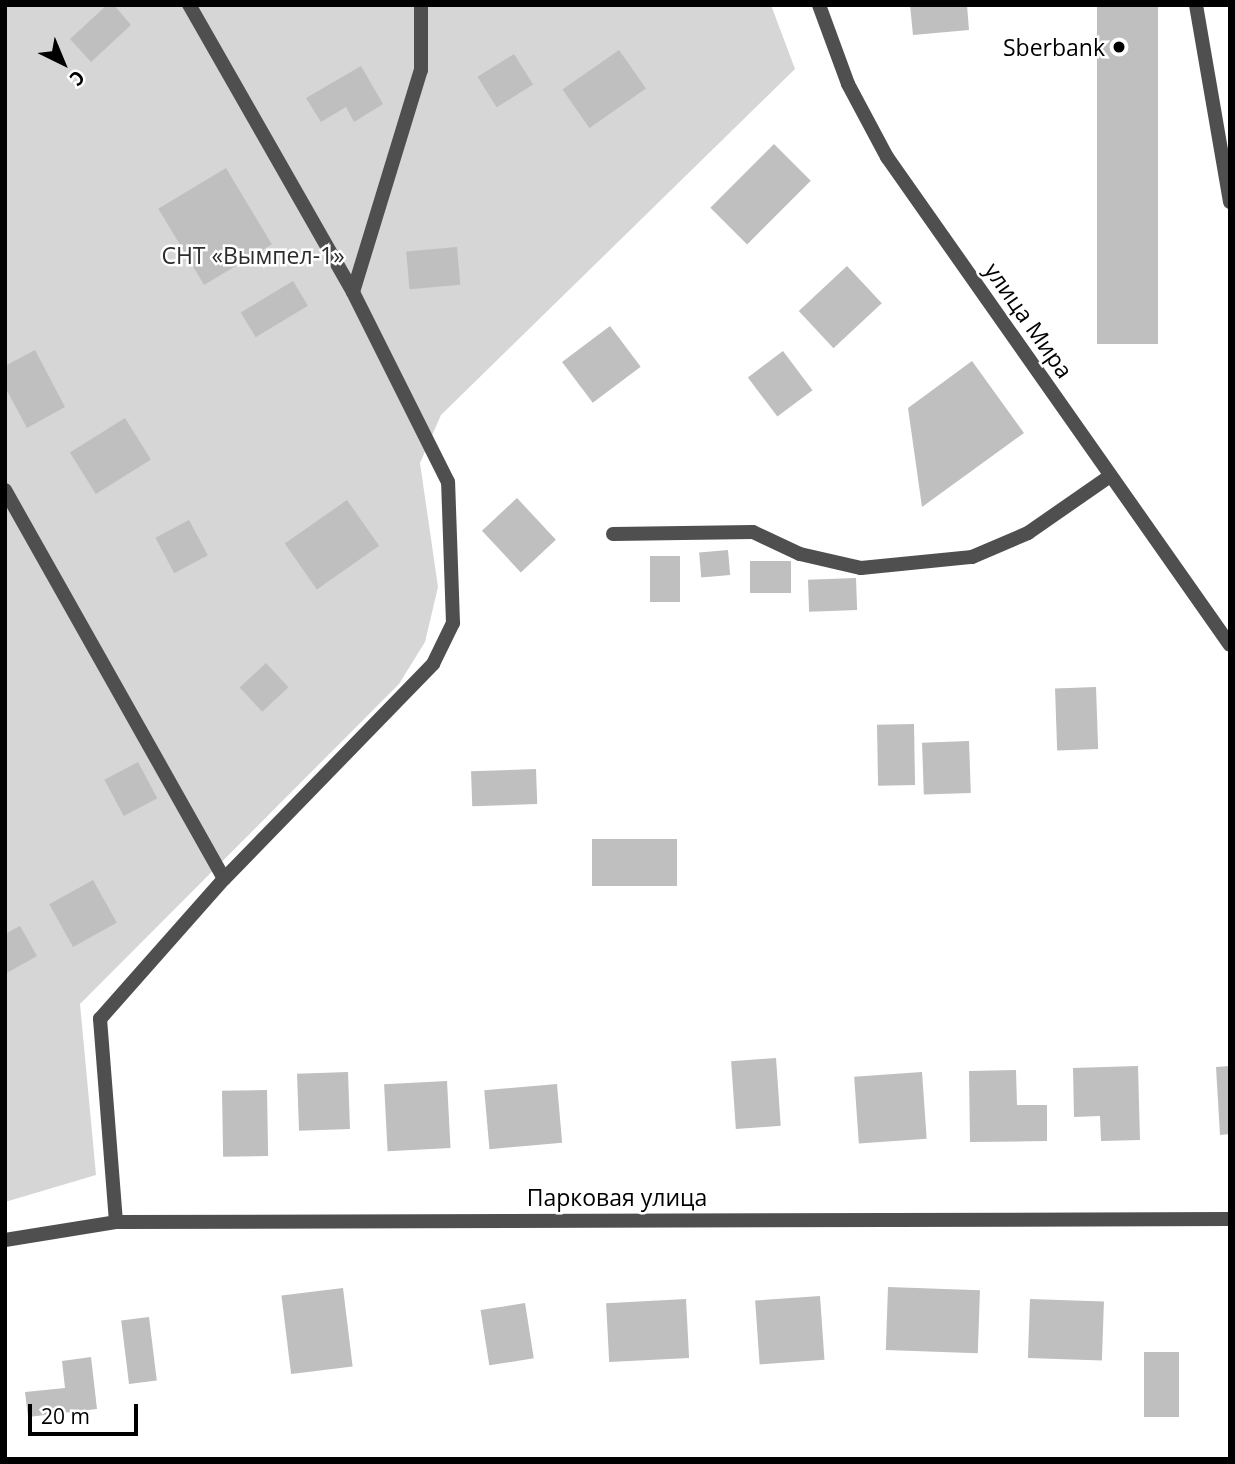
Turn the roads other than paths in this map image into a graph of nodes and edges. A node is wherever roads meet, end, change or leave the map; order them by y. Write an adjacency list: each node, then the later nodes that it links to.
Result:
1 (189, 5): 6 (street)
2 (421, 5): 6 (street)
3 (819, 5): 7 (street, улица Мира)
4 (1196, 5): 5 (street)
5 (1230, 202)
6 (353, 292): 11 (street)
7 (1110, 476): 9 (street); 10 (street, улица Мира)
8 (5, 490): 11 (street)
9 (613, 534)
10 (1230, 645)
11 (224, 879): 13 (street)
12 (1230, 1219): 13 (street, Парковая улица)
13 (116, 1222): 14 (street, Парковая улица)
14 (5, 1240)

